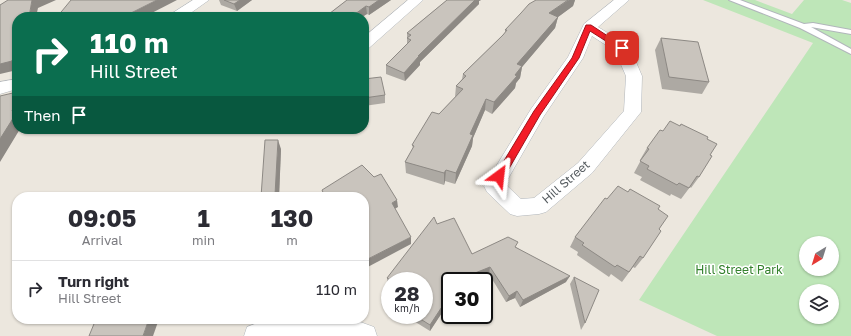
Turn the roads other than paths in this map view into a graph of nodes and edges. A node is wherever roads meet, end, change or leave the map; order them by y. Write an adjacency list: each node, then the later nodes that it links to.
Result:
1 (202, 0): 5 (street)
2 (416, 0): 9 (street)
3 (622, 0): 7 (street, Hill Street)
4 (733, 0): 6 (lane)
5 (184, 12)
6 (803, 26): 8 (lane); 10 (lane)
7 (589, 27): 7 (street, Hill Street)
8 (851, 32)
9 (369, 41)
10 (851, 52)
11 (12, 85): 12 (street)
12 (0, 88)
13 (256, 336): 14 (street)
14 (365, 336)

